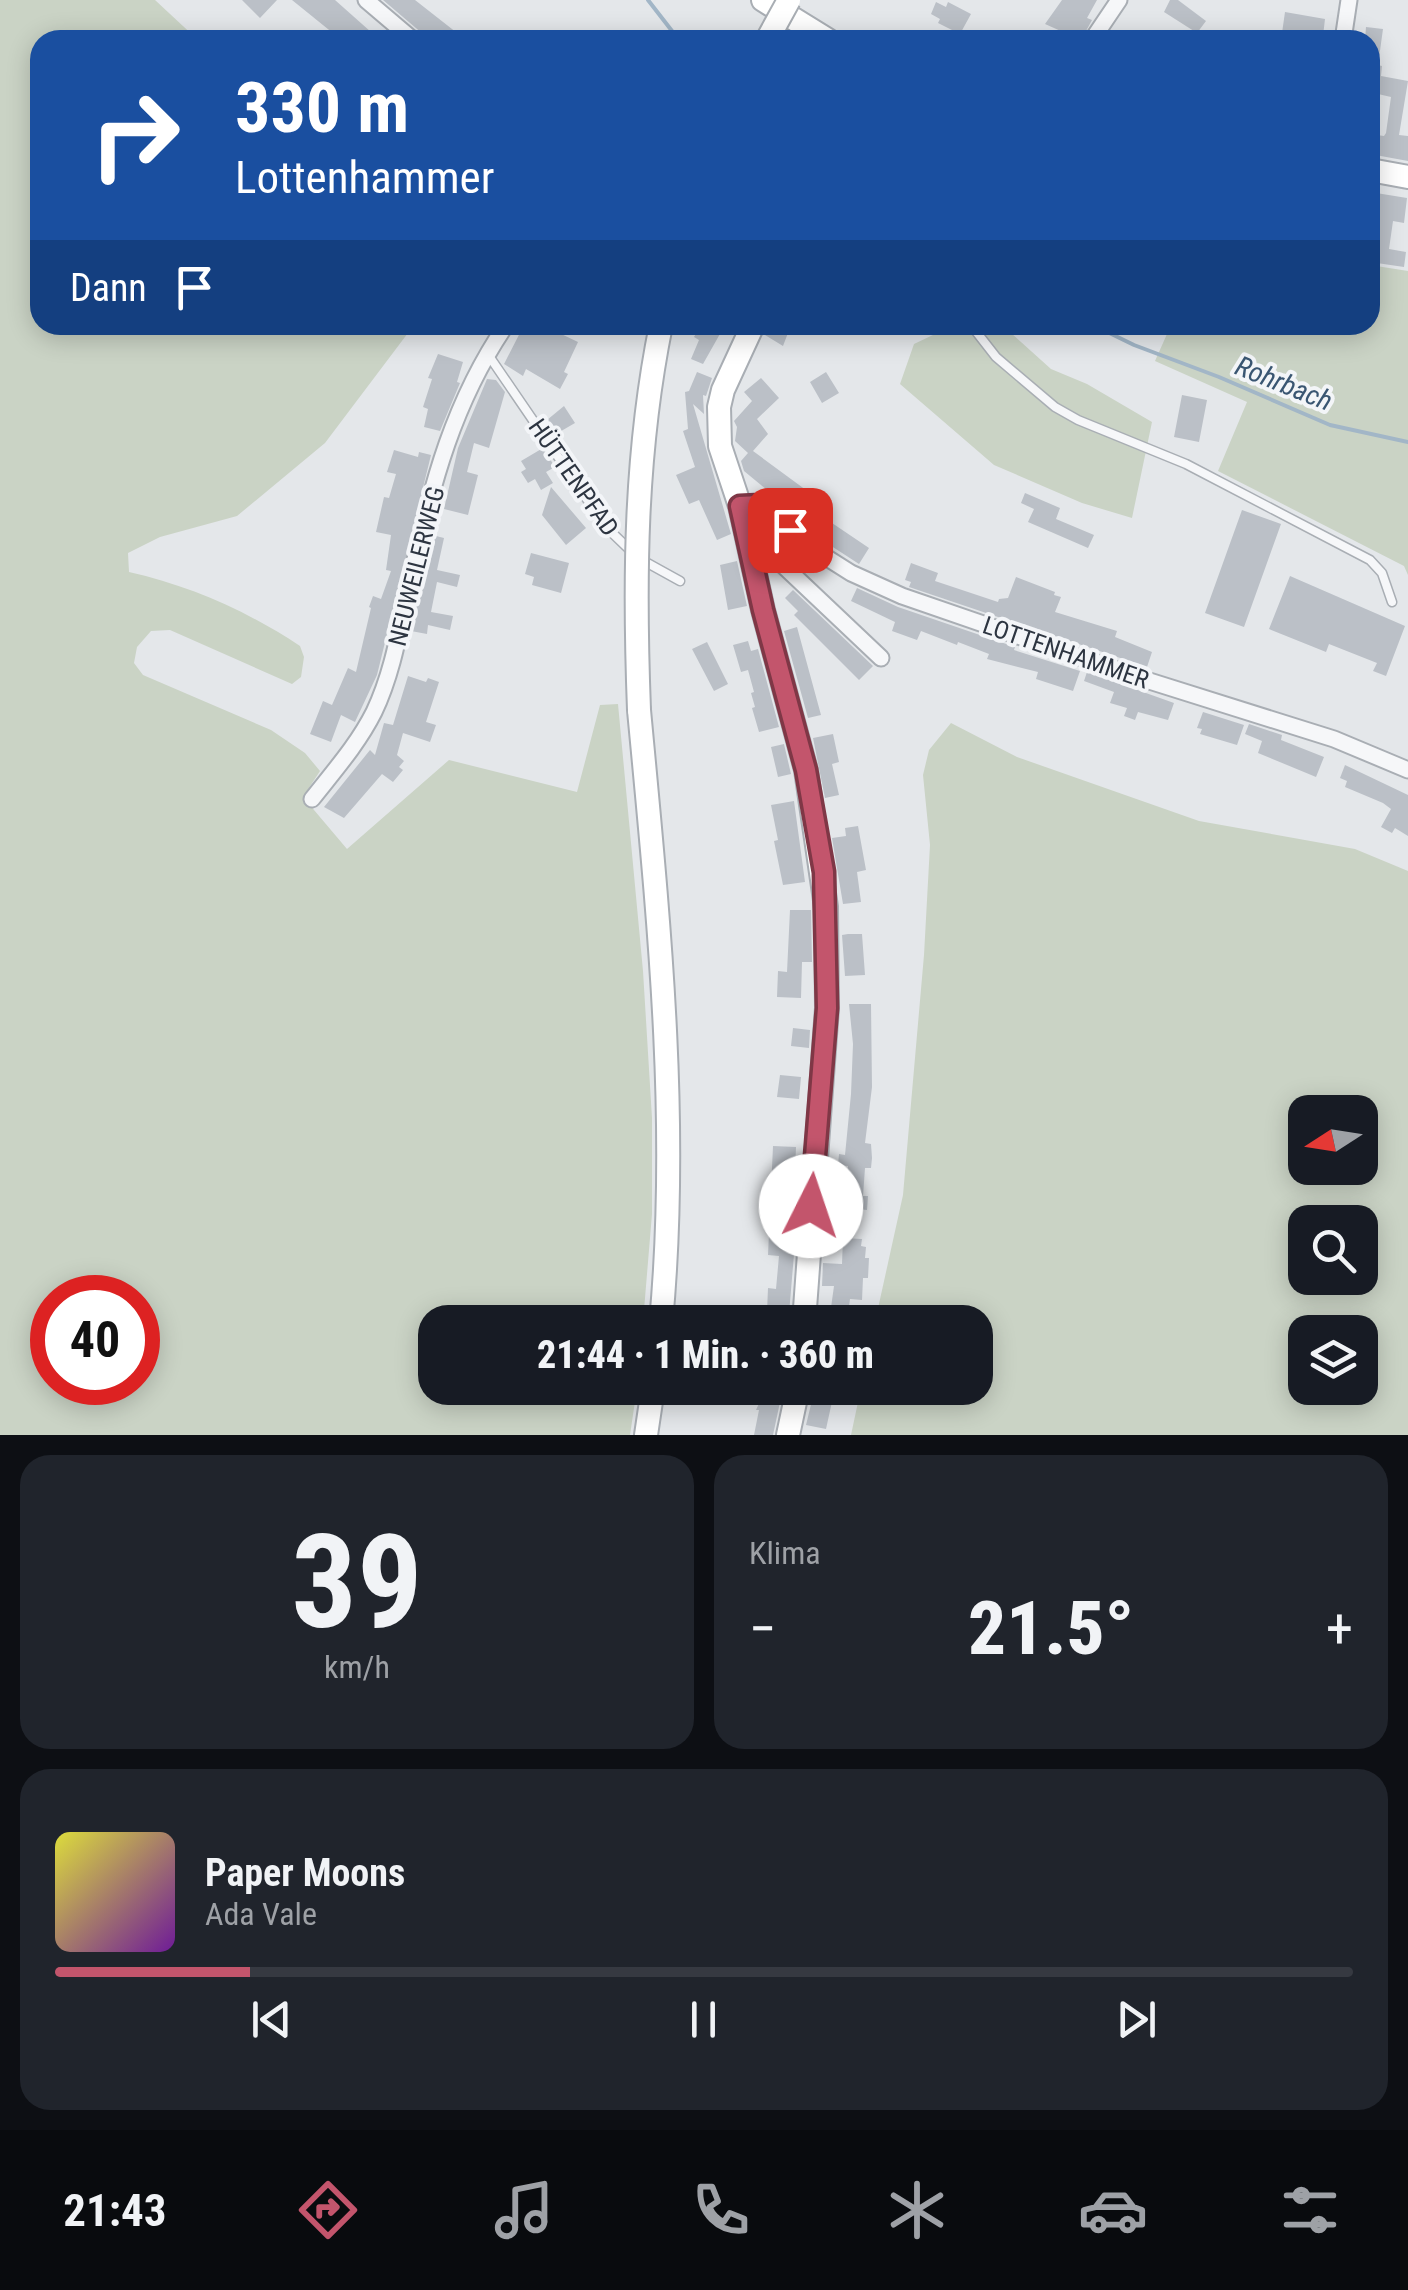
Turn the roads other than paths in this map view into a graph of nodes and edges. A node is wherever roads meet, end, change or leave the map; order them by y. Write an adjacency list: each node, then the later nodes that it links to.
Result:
1 (366, 0): 6 (street)
2 (763, 0): 8 (main road)
3 (789, 0): 7 (main road, bridge)
4 (1120, 0): 9 (street)
5 (1349, 0): 10 (street)
6 (401, 30)
7 (772, 30)
8 (810, 30)
9 (1099, 30)
10 (1344, 30)
11 (1380, 172): 12 (main road)
12 (1408, 177)
13 (499, 335): 17 (street, NEUWEILERWEG)
14 (659, 335): 25 (main road, bridge)
15 (748, 335): 18 (main road)
16 (979, 335): 21 (lane)
17 (487, 354): 20 (lane, HÜTTENPFAD); 24 (street, NEUWEILERWEG)
18 (740, 506): 19 (main road); 23 (street, LOTTENHAMMER)
19 (750, 547): 22 (street); 26 (main road)
20 (680, 580)
21 (1392, 602)
22 (881, 658)
23 (1408, 770)
24 (312, 798)
25 (662, 1305)
26 (805, 1305)
27 (650, 1405): 29 (main road)
28 (794, 1405): 30 (main road)
29 (646, 1435)
30 (788, 1435)

